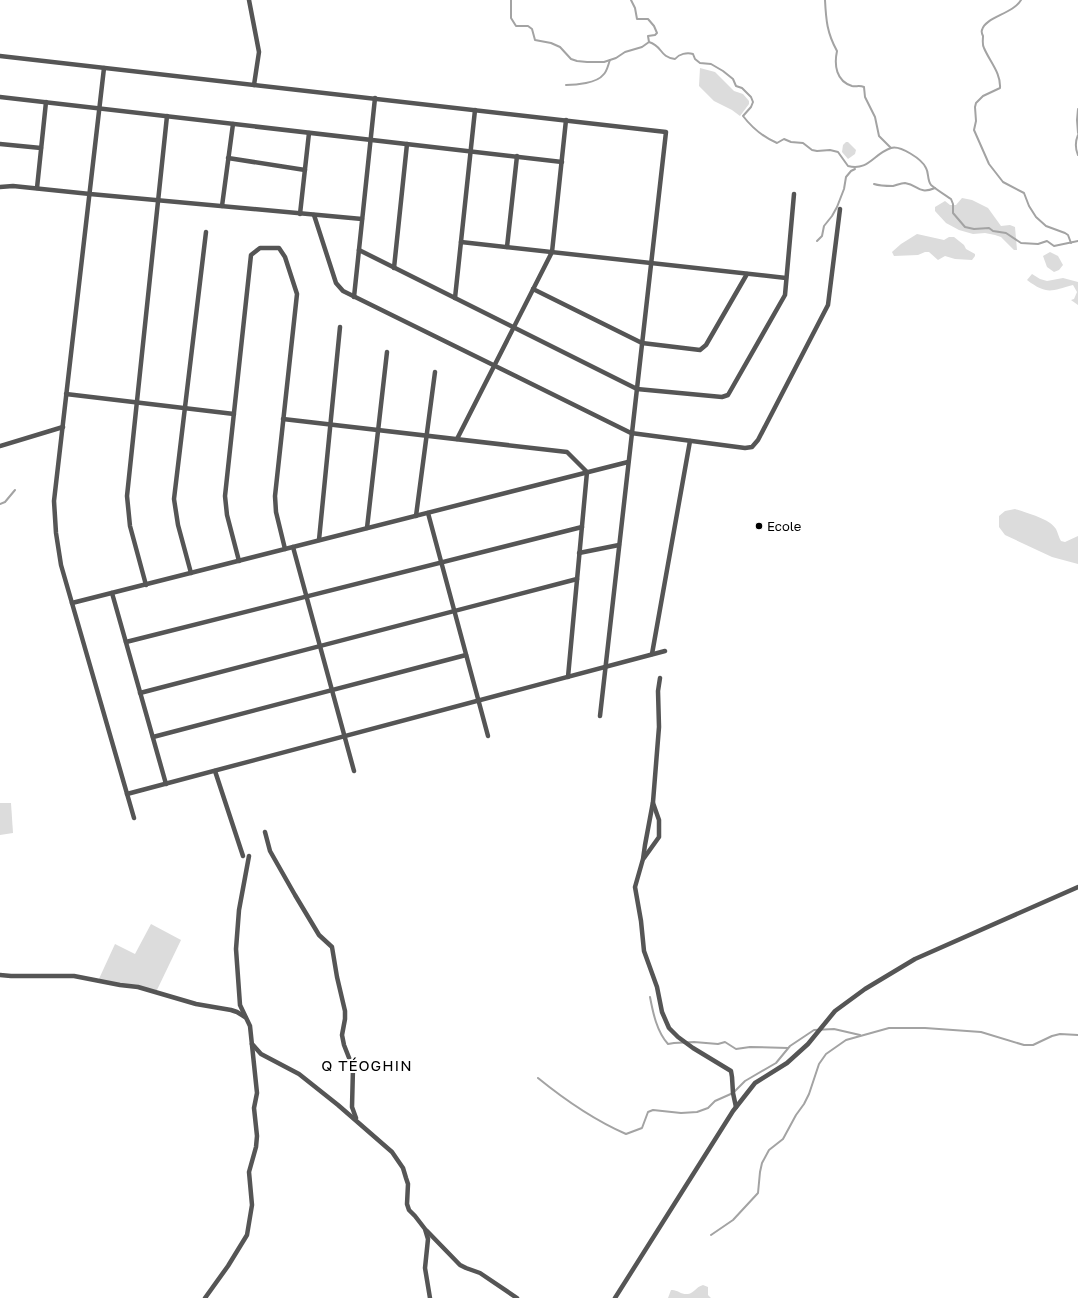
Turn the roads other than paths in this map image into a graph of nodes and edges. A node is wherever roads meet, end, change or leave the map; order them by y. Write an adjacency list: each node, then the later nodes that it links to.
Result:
1 (249, 0): 4 (street)
2 (0, 56): 3 (street)
3 (104, 68): 4 (street); 8 (street)
4 (254, 85): 6 (street)
5 (0, 97): 7 (street)
6 (375, 98): 9 (street); 14 (street)
7 (46, 102): 8 (street); 17 (street)
8 (100, 108): 10 (street); 25 (street)
9 (474, 110): 11 (street); 18 (street)
10 (167, 116): 12 (street); 27 (street)
11 (566, 120): 21 (street); 38 (street)
12 (232, 124): 13 (street); 20 (street)
13 (309, 133): 14 (street); 22 (street)
14 (370, 140): 16 (street); 32 (street)
15 (0, 144): 17 (street)
16 (407, 144): 18 (street); 39 (street)
17 (41, 148): 24 (street)
18 (470, 151): 19 (street); 34 (street)
19 (517, 156): 21 (street); 35 (street)
20 (228, 158): 22 (street); 28 (street)
21 (562, 162): 37 (street)
22 (305, 170): 30 (street)
23 (0, 187): 24 (street)
24 (37, 188): 25 (street)
25 (90, 194): 27 (street); 52 (street)
26 (794, 194): 41 (street)
27 (158, 201): 28 (street); 53 (street)
28 (222, 206): 30 (street)
29 (840, 209): 63 (street)
30 (300, 214): 31 (street)
31 (314, 215): 32 (street); 43 (street)
32 (362, 219): 36 (street)
33 (206, 232): 54 (street)
34 (461, 242): 35 (street); 44 (street)
35 (507, 247): 37 (street)
36 (359, 250): 39 (street); 43 (street)
37 (552, 252): 38 (street); 42 (street)
38 (651, 263): 40 (street); 47 (street)
39 (394, 268): 44 (street)
40 (747, 274): 41 (street); 47 (street)
41 (786, 278): 51 (street)
42 (533, 289): 46 (street); 47 (street)
43 (354, 296): 49 (street)
44 (455, 298): 46 (street)
45 (340, 327): 57 (street)
46 (514, 328): 49 (street); 51 (street)
47 (642, 343): 51 (street)
48 (387, 352): 59 (street)
49 (494, 366): 60 (street); 62 (street)
50 (435, 372): 61 (street)
51 (636, 389): 60 (street)
52 (66, 394): 53 (street); 58 (street)
53 (137, 403): 54 (street); 80 (street)
54 (185, 408): 55 (street); 78 (street)
55 (234, 414): 56 (street); 76 (street)
56 (283, 419): 57 (street); 74 (street)
57 (331, 424): 59 (street); 71 (street)
58 (63, 426): 64 (street); 83 (street)
59 (378, 430): 61 (street); 70 (street)
60 (632, 433): 63 (street); 65 (street)
61 (426, 436): 62 (street); 68 (street)
62 (457, 440): 66 (street)
63 (690, 441): 88 (street)
64 (0, 446)
65 (628, 462): 66 (street); 72 (street)
66 (586, 472): 67 (street); 69 (street)
67 (428, 513): 68 (street); 77 (street)
68 (416, 516): 70 (street)
69 (582, 527): 75 (street); 77 (street)
70 (367, 528): 71 (street)
71 (319, 540): 73 (street)
72 (619, 545): 75 (street); 90 (street)
73 (292, 547): 74 (street); 82 (street)
74 (285, 549): 76 (street)
75 (579, 553): 79 (street)
76 (238, 561): 78 (street)
77 (442, 563): 82 (street); 84 (street)
78 (191, 573): 80 (street)
79 (577, 579): 84 (street); 91 (street)
80 (146, 585): 81 (street)
81 (112, 593): 83 (street); 85 (street)
82 (306, 597): 85 (street); 86 (street)
83 (72, 603): 103 (street)
84 (454, 611): 86 (street); 89 (street)
85 (126, 642): 94 (street)
86 (320, 646): 93 (street); 94 (street)
87 (665, 651): 88 (street)
88 (652, 654): 90 (street)
89 (466, 655): 93 (street); 95 (street)
90 (605, 667): 91 (street); 96 (street)
91 (568, 677): 95 (street)
92 (660, 678): 104 (street)
93 (332, 690): 97 (street); 99 (street)
94 (140, 693): 99 (street)
95 (478, 701): 97 (street); 98 (street)
96 (600, 716)
97 (344, 736): 100 (street); 101 (street)
98 (488, 736)
99 (153, 737): 102 (street)
100 (215, 771): 102 (street); 107 (street)
101 (354, 771)
102 (166, 784): 103 (street)
103 (127, 794): 105 (street)
104 (653, 802): 109 (street); 109 (street)
105 (134, 818)
106 (265, 832): 115 (street)
107 (243, 856)
108 (249, 856): 112 (street)
109 (643, 859): 114 (street)
110 (1078, 887): 114 (street)
111 (0, 975): 112 (street)
112 (247, 1018): 113 (street)
113 (251, 1043): 115 (street); 117 (street)
114 (736, 1107): 122 (street)
115 (356, 1120): 116 (street)
116 (425, 1229): 120 (street); 121 (street)
117 (212, 1289): 118 (street); 119 (street)
118 (205, 1298)
119 (210, 1298)
120 (430, 1298)
121 (517, 1298)
122 (615, 1298)

